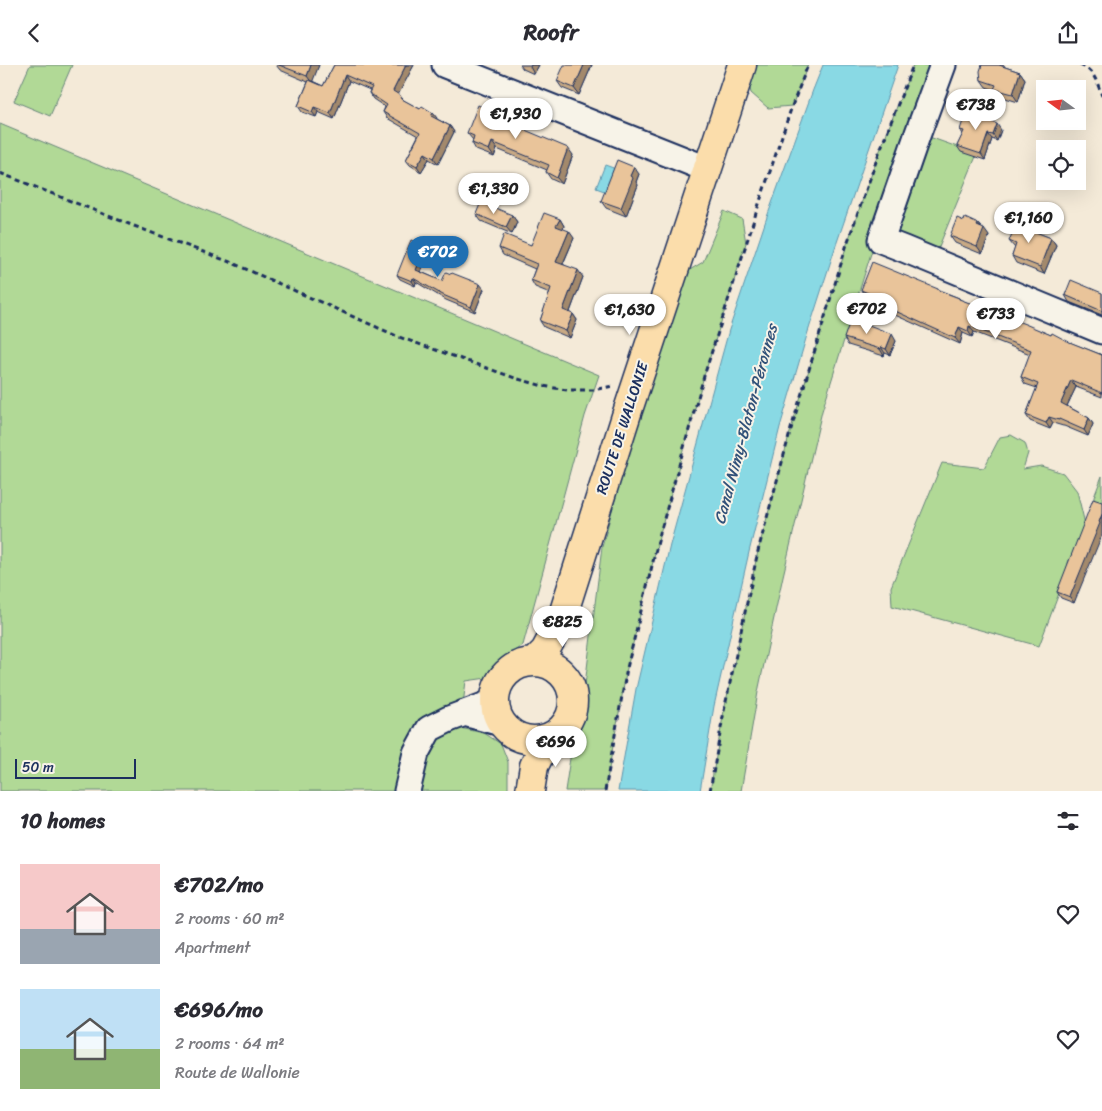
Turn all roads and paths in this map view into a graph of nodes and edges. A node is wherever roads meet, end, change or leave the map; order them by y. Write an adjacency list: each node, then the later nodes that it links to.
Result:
1 (445, 65): 8 (street)
2 (742, 65): 8 (main road, ROUTE DE WALLONIE)
3 (808, 65): 19 (path)
4 (913, 65): 20 (path)
5 (943, 65): 10 (street)
6 (1080, 65): 7 (path)
7 (1102, 96)
8 (707, 169): 12 (main road, ROUTE DE WALLONIE)
9 (0, 173): 11 (path)
10 (1102, 331)
11 (593, 390)
12 (560, 621): 13 (main road); 14 (main road)
13 (534, 661): 14 (main road); 15 (main road)
14 (567, 679): 16 (main road)
15 (501, 719): 16 (main road); 17 (street); 18 (main road)
16 (557, 733): 18 (main road)
17 (407, 791)
18 (530, 791)
19 (606, 791)
20 (710, 791)

